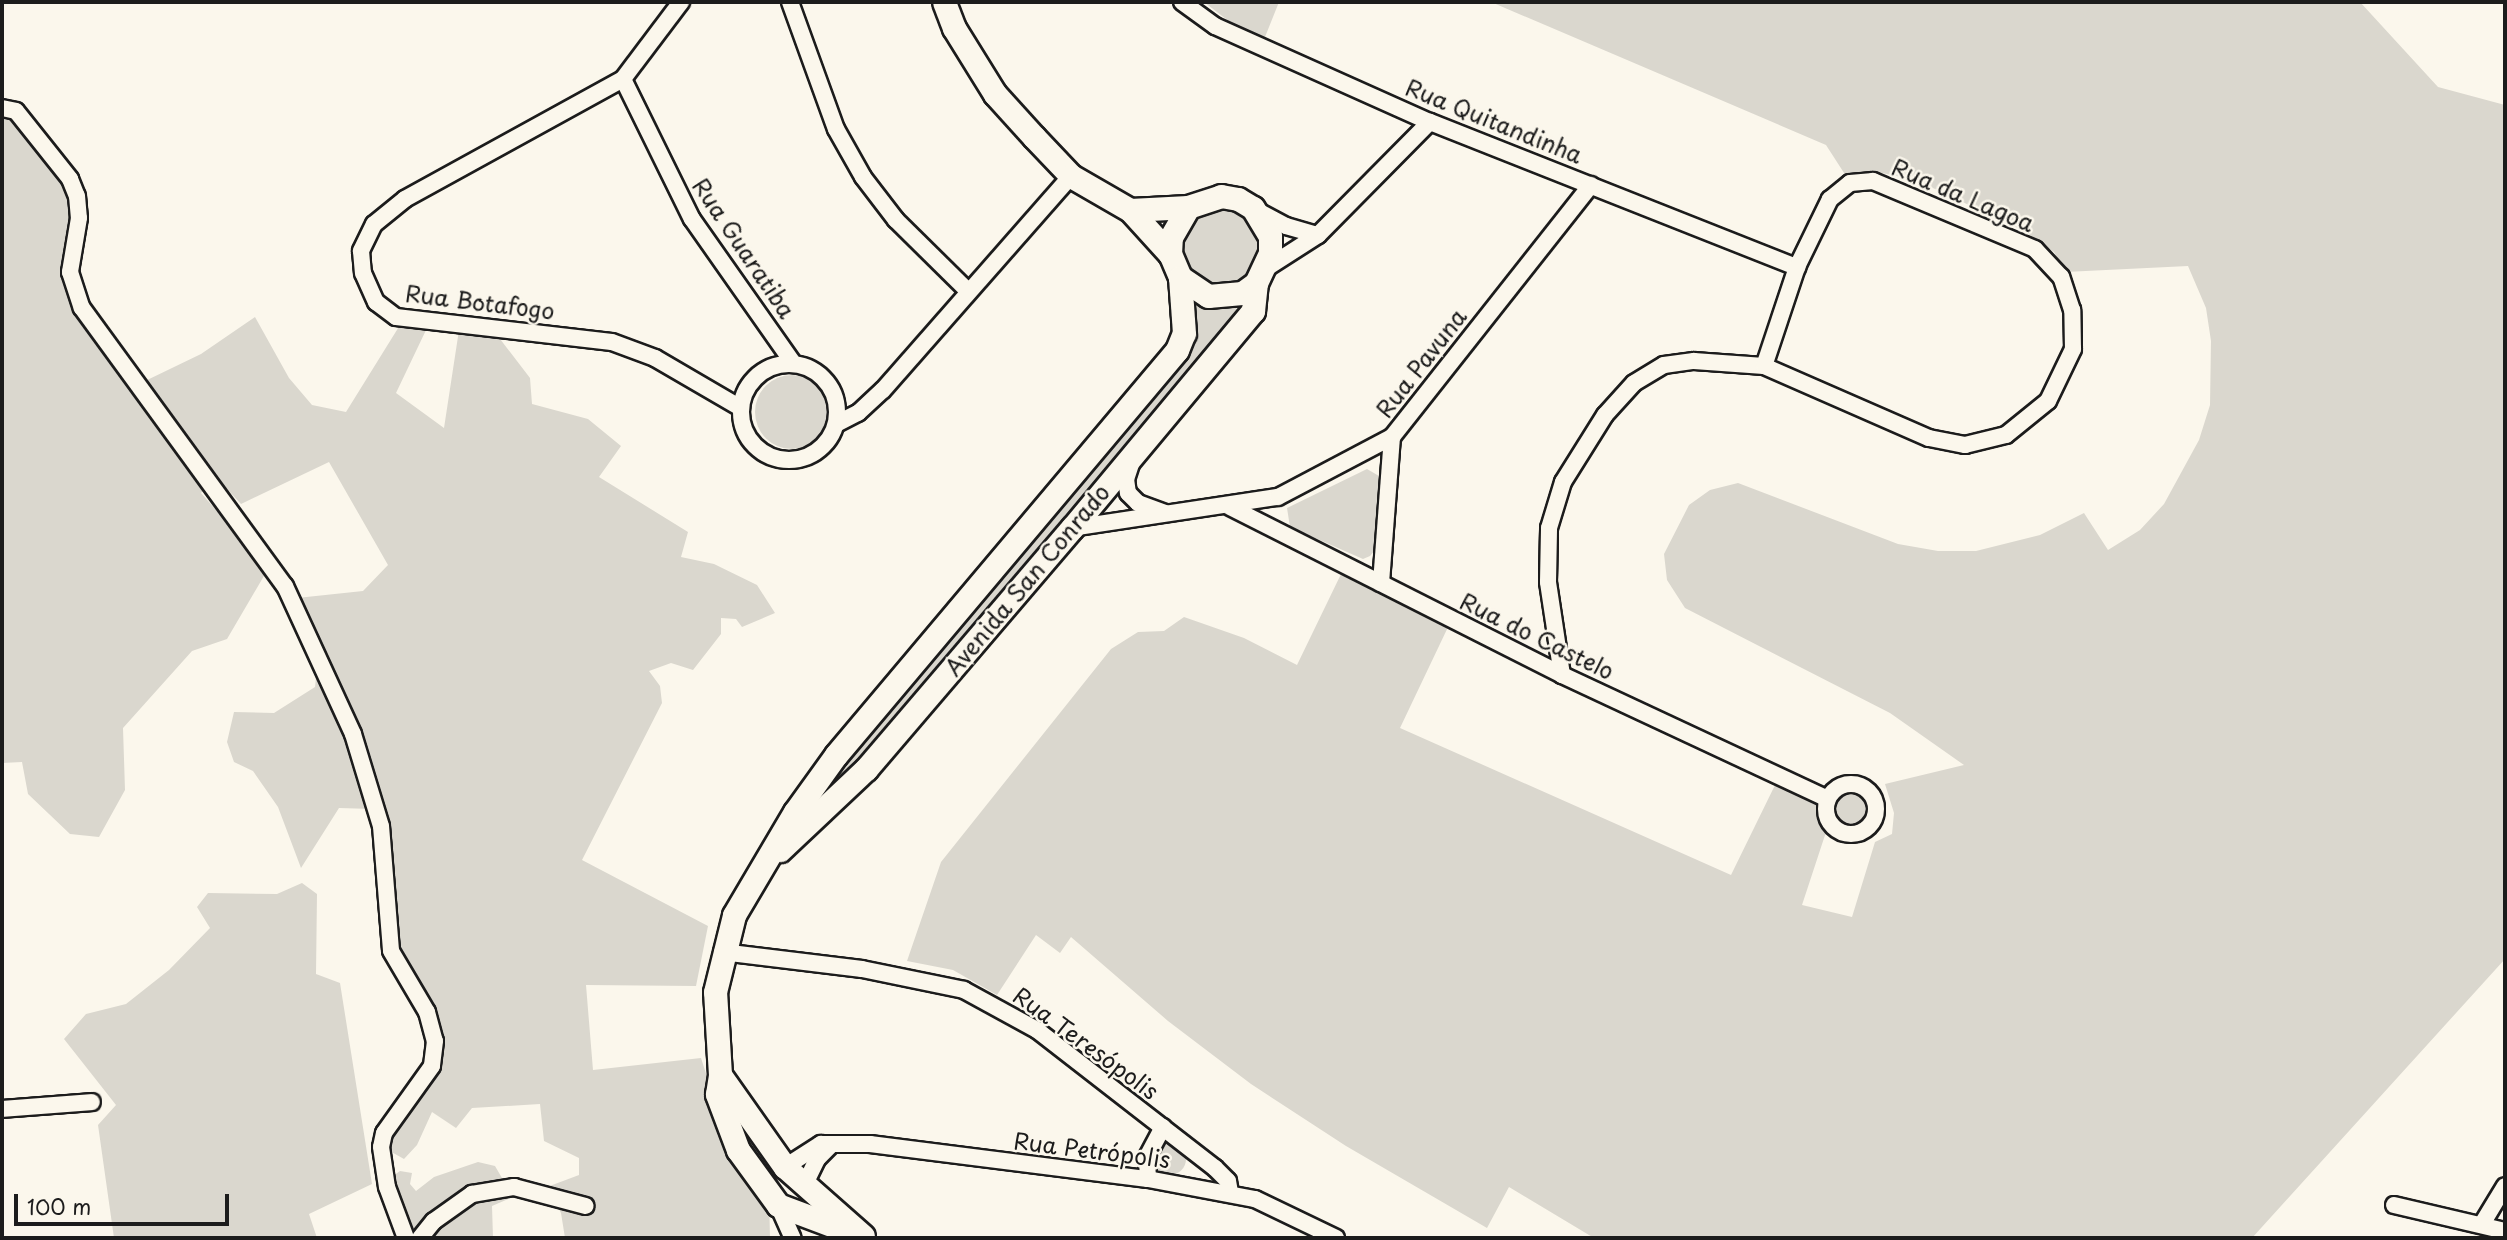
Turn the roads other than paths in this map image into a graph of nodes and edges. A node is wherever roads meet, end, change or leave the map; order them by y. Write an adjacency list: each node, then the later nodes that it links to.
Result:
1 (681, 2): 5 (street, Rua Botafogo)
2 (790, 2): 18 (street)
3 (944, 2): 8 (street)
4 (1182, 2): 7 (street, Rua Quitandinha)
5 (623, 79): 19 (street, Rua Guaratiba); 21 (street, Rua Botafogo)
6 (2, 108): 50 (street)
7 (1430, 122): 9 (street, Rua Quitandinha); 13 (street)
8 (1071, 176): 12 (street); 18 (street)
9 (1591, 184): 15 (street, Rua Quitandinha); 23 (street, Rua Pavuna)
10 (1188, 207): 11 (street); 12 (street); 14 (street)
11 (1253, 208): 13 (street); 16 (street)
12 (1130, 210): 14 (street)
13 (1318, 235): 16 (street)
14 (1170, 254): 17 (street)
15 (1797, 267): 20 (street, Rua da Lagoa); 20 (street, Rua da Lagoa)
16 (1261, 276): 17 (street); 24 (street, Avenida San Conrado)
17 (1180, 278): 31 (street, Avenida San Conrado)
18 (967, 290): 22 (street)
19 (794, 364): 21 (street); 22 (street)
20 (1764, 366): 29 (street, Rua da Lagoa)
21 (741, 408): 22 (street)
22 (836, 424)
23 (1392, 437): 25 (street, Rua Pavuna); 28 (street)
24 (1135, 453): 26 (street); 27 (street, Avenida San Conrado)
25 (1230, 507): 26 (street, Rua Pavuna); 28 (street, Rua do Castelo)
26 (1167, 514): 27 (street, Rua Pavuna)
27 (1072, 528): 31 (street, Avenida San Conrado)
28 (1381, 583): 29 (street, Rua do Castelo)
29 (1562, 675): 30 (street, Rua do Castelo)
30 (1828, 799)
31 (770, 859): 32 (street, Avenida San Conrado)
32 (722, 952): 33 (street, Avenida San Conrado); 36 (street, Rua Teresópolis)
33 (720, 1075): 38 (street); 40 (street, Avenida San Conrado)
34 (92, 1102): 35 (street)
35 (2, 1109)
36 (1163, 1127): 39 (street); 43 (street, Rua Teresópolis)
37 (833, 1143): 38 (street, Rua Petrópolis); 39 (street, Rua Petrópolis); 41 (street)
38 (785, 1167): 40 (street); 41 (street)
39 (1148, 1179): 43 (street, Rua Petrópolis)
40 (760, 1183): 44 (street, Avenida San Conrado)
41 (805, 1184): 44 (street); 49 (street)
42 (2505, 1186): 47 (street)
43 (1230, 1192): 53 (street, Rua Petrópolis)
44 (778, 1205): 49 (street); 52 (street)
45 (2394, 1205): 47 (street)
46 (586, 1206): 51 (street)
47 (2482, 1224): 48 (street)
48 (2505, 1231)
49 (865, 1237)
50 (406, 1238)
51 (420, 1238)
52 (793, 1238)
53 (1336, 1238)

